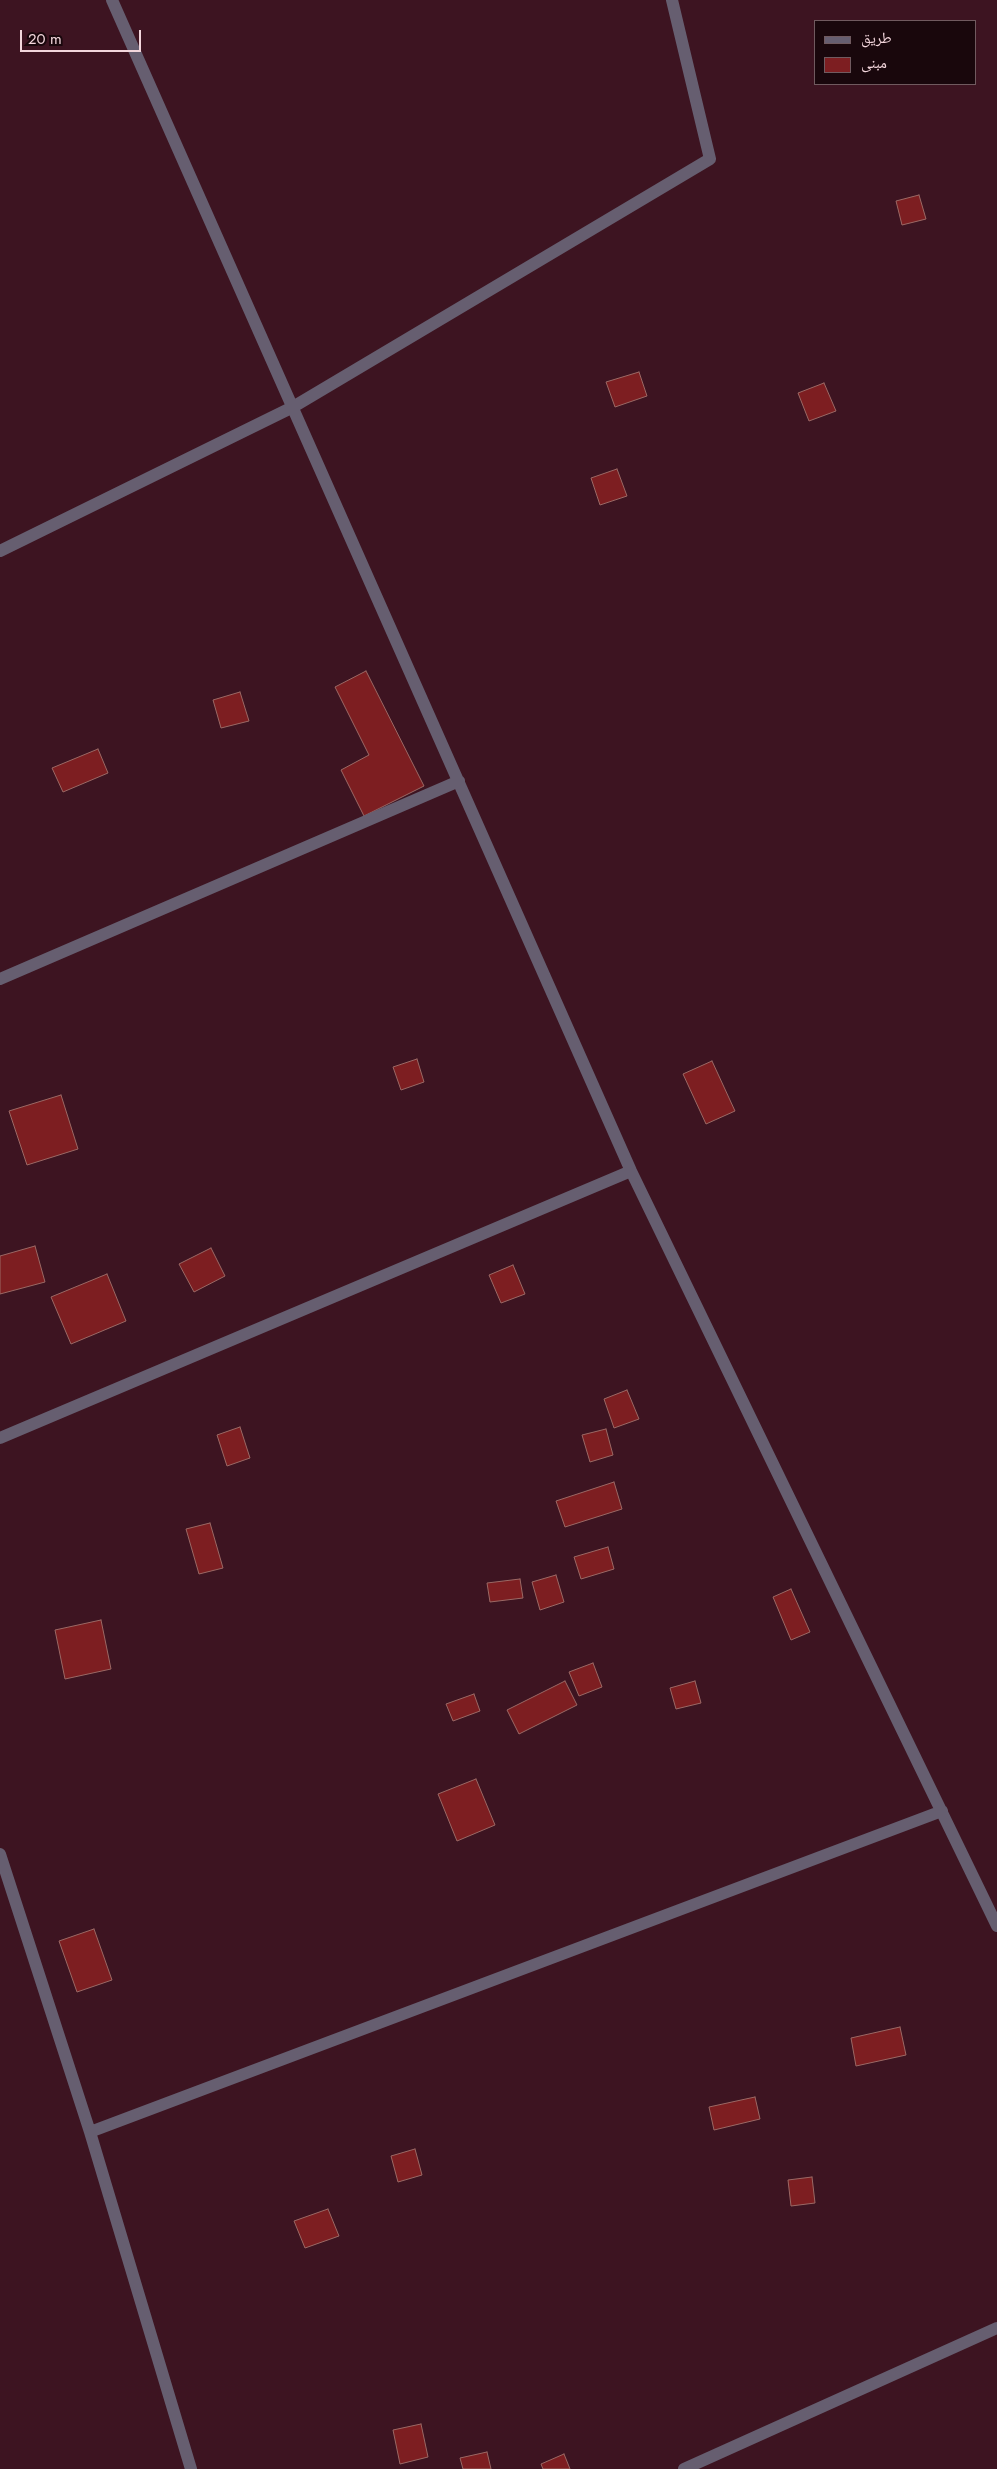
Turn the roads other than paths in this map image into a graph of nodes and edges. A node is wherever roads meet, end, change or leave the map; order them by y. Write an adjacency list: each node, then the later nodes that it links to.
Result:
1 (112, 0): 3 (street)
2 (672, 0): 3 (street)
3 (293, 407): 4 (street); 5 (street)
4 (0, 551)
5 (459, 781): 6 (street); 7 (street)
6 (0, 979)
7 (631, 1171): 8 (street); 9 (street)
8 (0, 1438)
9 (942, 1810): 11 (street); 12 (street)
10 (0, 1854): 12 (street)
11 (997, 1926)
12 (90, 2132): 14 (street)
13 (997, 2328): 15 (street)
14 (191, 2469)
15 (684, 2469)

